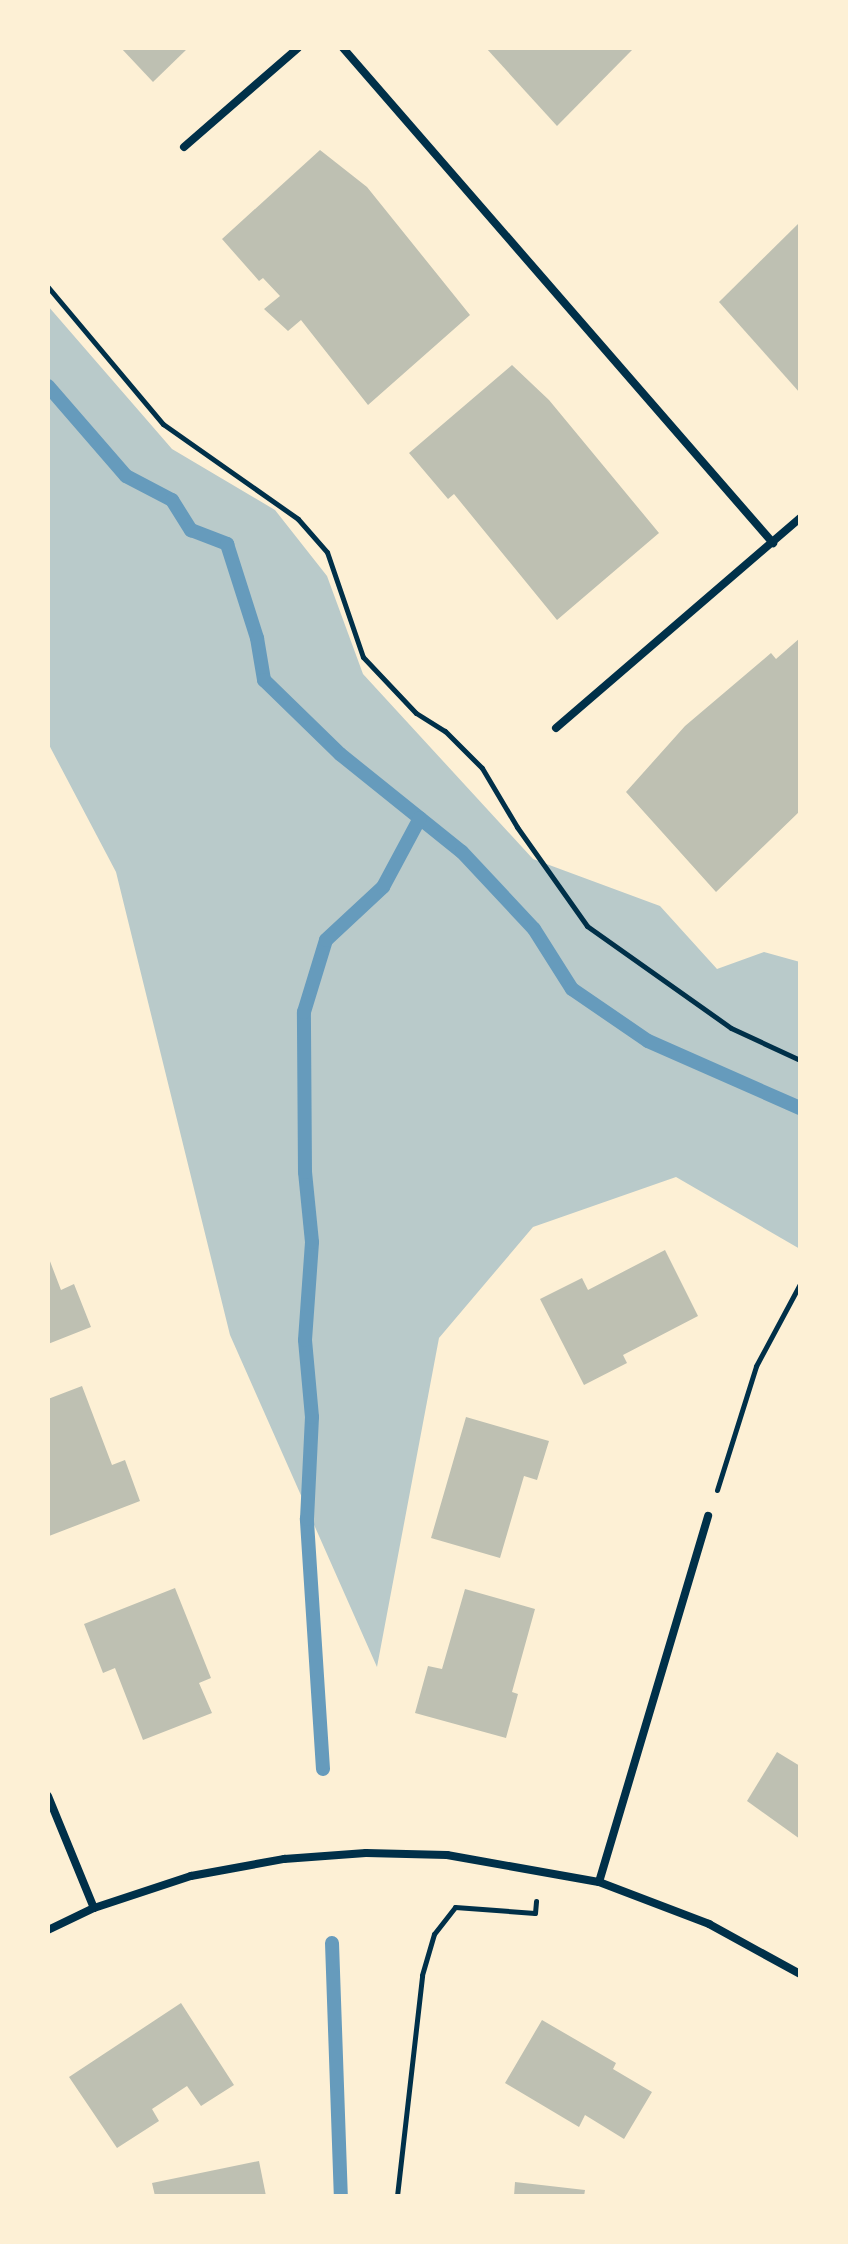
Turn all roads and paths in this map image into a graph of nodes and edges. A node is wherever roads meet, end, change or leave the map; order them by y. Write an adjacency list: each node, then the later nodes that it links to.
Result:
1 (298, 48): 3 (street)
2 (343, 48): 6 (street)
3 (184, 147)
4 (48, 287): 8 (path)
5 (800, 518): 6 (street)
6 (773, 543): 7 (street)
7 (556, 728)
8 (800, 1060)
9 (800, 1284): 10 (path)
10 (708, 1516): 13 (street)
11 (48, 1796): 14 (street)
12 (541, 1868): 13 (street); 14 (street); 17 (path)
13 (599, 1882): 16 (street)
14 (94, 1908): 15 (street)
15 (48, 1930)
16 (800, 1974)
17 (397, 2196)

